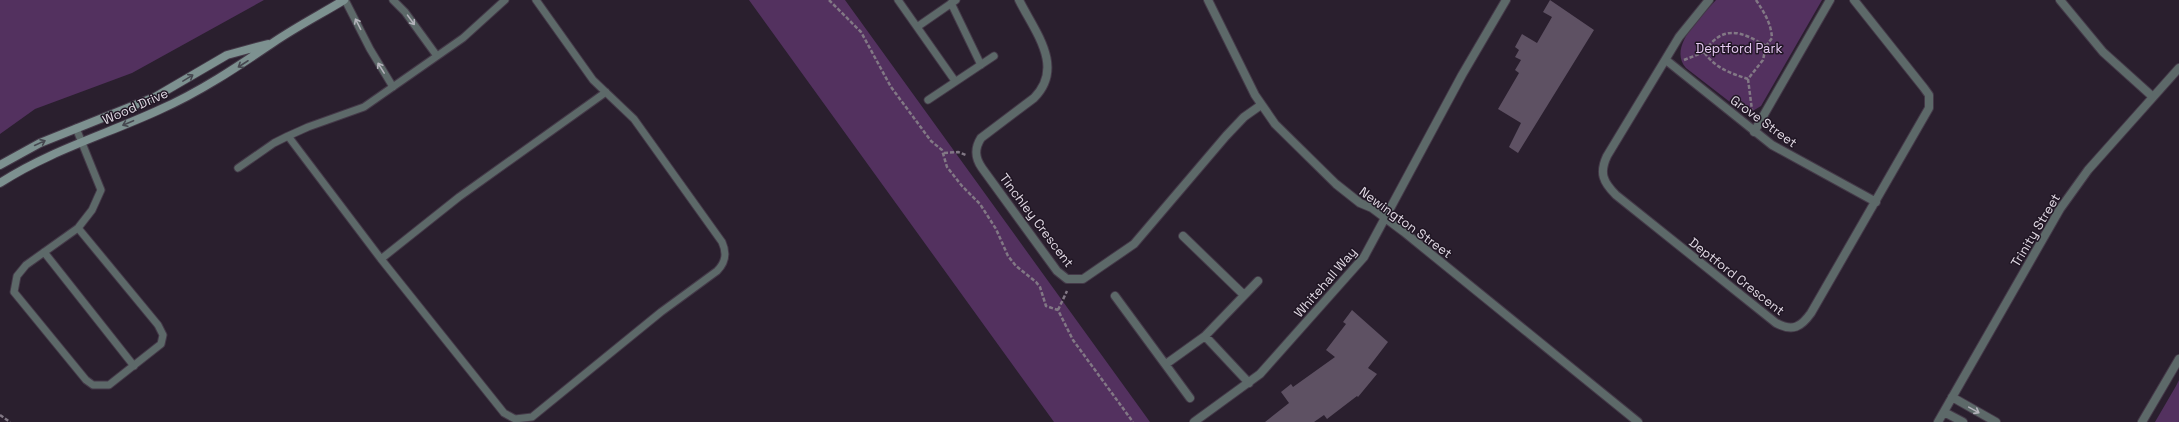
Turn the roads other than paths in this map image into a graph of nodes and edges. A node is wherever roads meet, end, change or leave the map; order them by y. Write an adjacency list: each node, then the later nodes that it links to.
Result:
1 (344, 0): 15 (street, Wood Drive); 22 (lane, one-way to 1)
2 (393, 0): 16 (lane, one-way to 16)
3 (505, 0): 16 (lane)
4 (536, 0): 23 (lane)
5 (898, 0): 14 (lane)
6 (1019, 0): 26 (street, Tinchley Crescent)
7 (1208, 0): 26 (street, Newington Street)
8 (1506, 0): 35 (street, Whitehall Way)
9 (1709, 0): 18 (street, Deptford Crescent)
10 (1830, 0): 28 (street)
11 (1854, 0): 34 (street, Deptford Crescent)
12 (2060, 0): 24 (street)
13 (953, 2): 14 (lane); 19 (lane)
14 (917, 27): 21 (lane)
15 (275, 42): 27 (street, Wood Drive, one-way to 15); 30 (street, Wood Drive, one-way to 30)
16 (438, 56): 22 (lane)
17 (994, 56): 19 (lane)
18 (1666, 60): 28 (street, Grove Street); 34 (street, Deptford Crescent)
19 (981, 65): 21 (lane)
20 (2179, 68): 24 (street, Trinity Street)
21 (955, 81): 25 (lane)
22 (393, 87): 29 (lane)
23 (606, 92): 39 (lane); 39 (lane)
24 (2153, 97): 48 (street, Trinity Street)
25 (928, 100)
26 (1261, 105): 35 (street, Newington Street)
27 (76, 128): 30 (lane); 31 (street, Wood Drive, one-way to 27)
28 (1754, 132): 34 (street, Grove Street)
29 (288, 136): 32 (lane); 39 (lane)
30 (82, 142): 33 (street, Wood Drive); 36 (lane)
31 (0, 165)
32 (238, 168)
33 (0, 183)
34 (1876, 202)
35 (1385, 218): 47 (street, Whitehall Way); 52 (street, Newington Street)
36 (78, 228): 38 (lane); 46 (lane)
37 (1182, 236): 41 (street)
38 (44, 252): 46 (lane); 46 (lane)
39 (381, 259)
40 (1258, 281): 41 (street)
41 (1244, 295): 43 (street)
42 (1115, 296): 45 (street)
43 (1205, 336): 45 (street); 47 (street)
44 (2179, 359): 56 (street)
45 (1166, 364): 49 (street)
46 (134, 366)
47 (1249, 383): 51 (street, Whitehall Way)
48 (1952, 397): 50 (street, Trinity Street); 55 (street, one-way to 55)
49 (1190, 398)
50 (1944, 412): 53 (street, Trinity Street); 54 (street)
51 (1194, 422)
52 (1638, 422)
53 (1938, 422)
54 (1963, 422)
55 (1996, 422)
56 (2142, 422)

